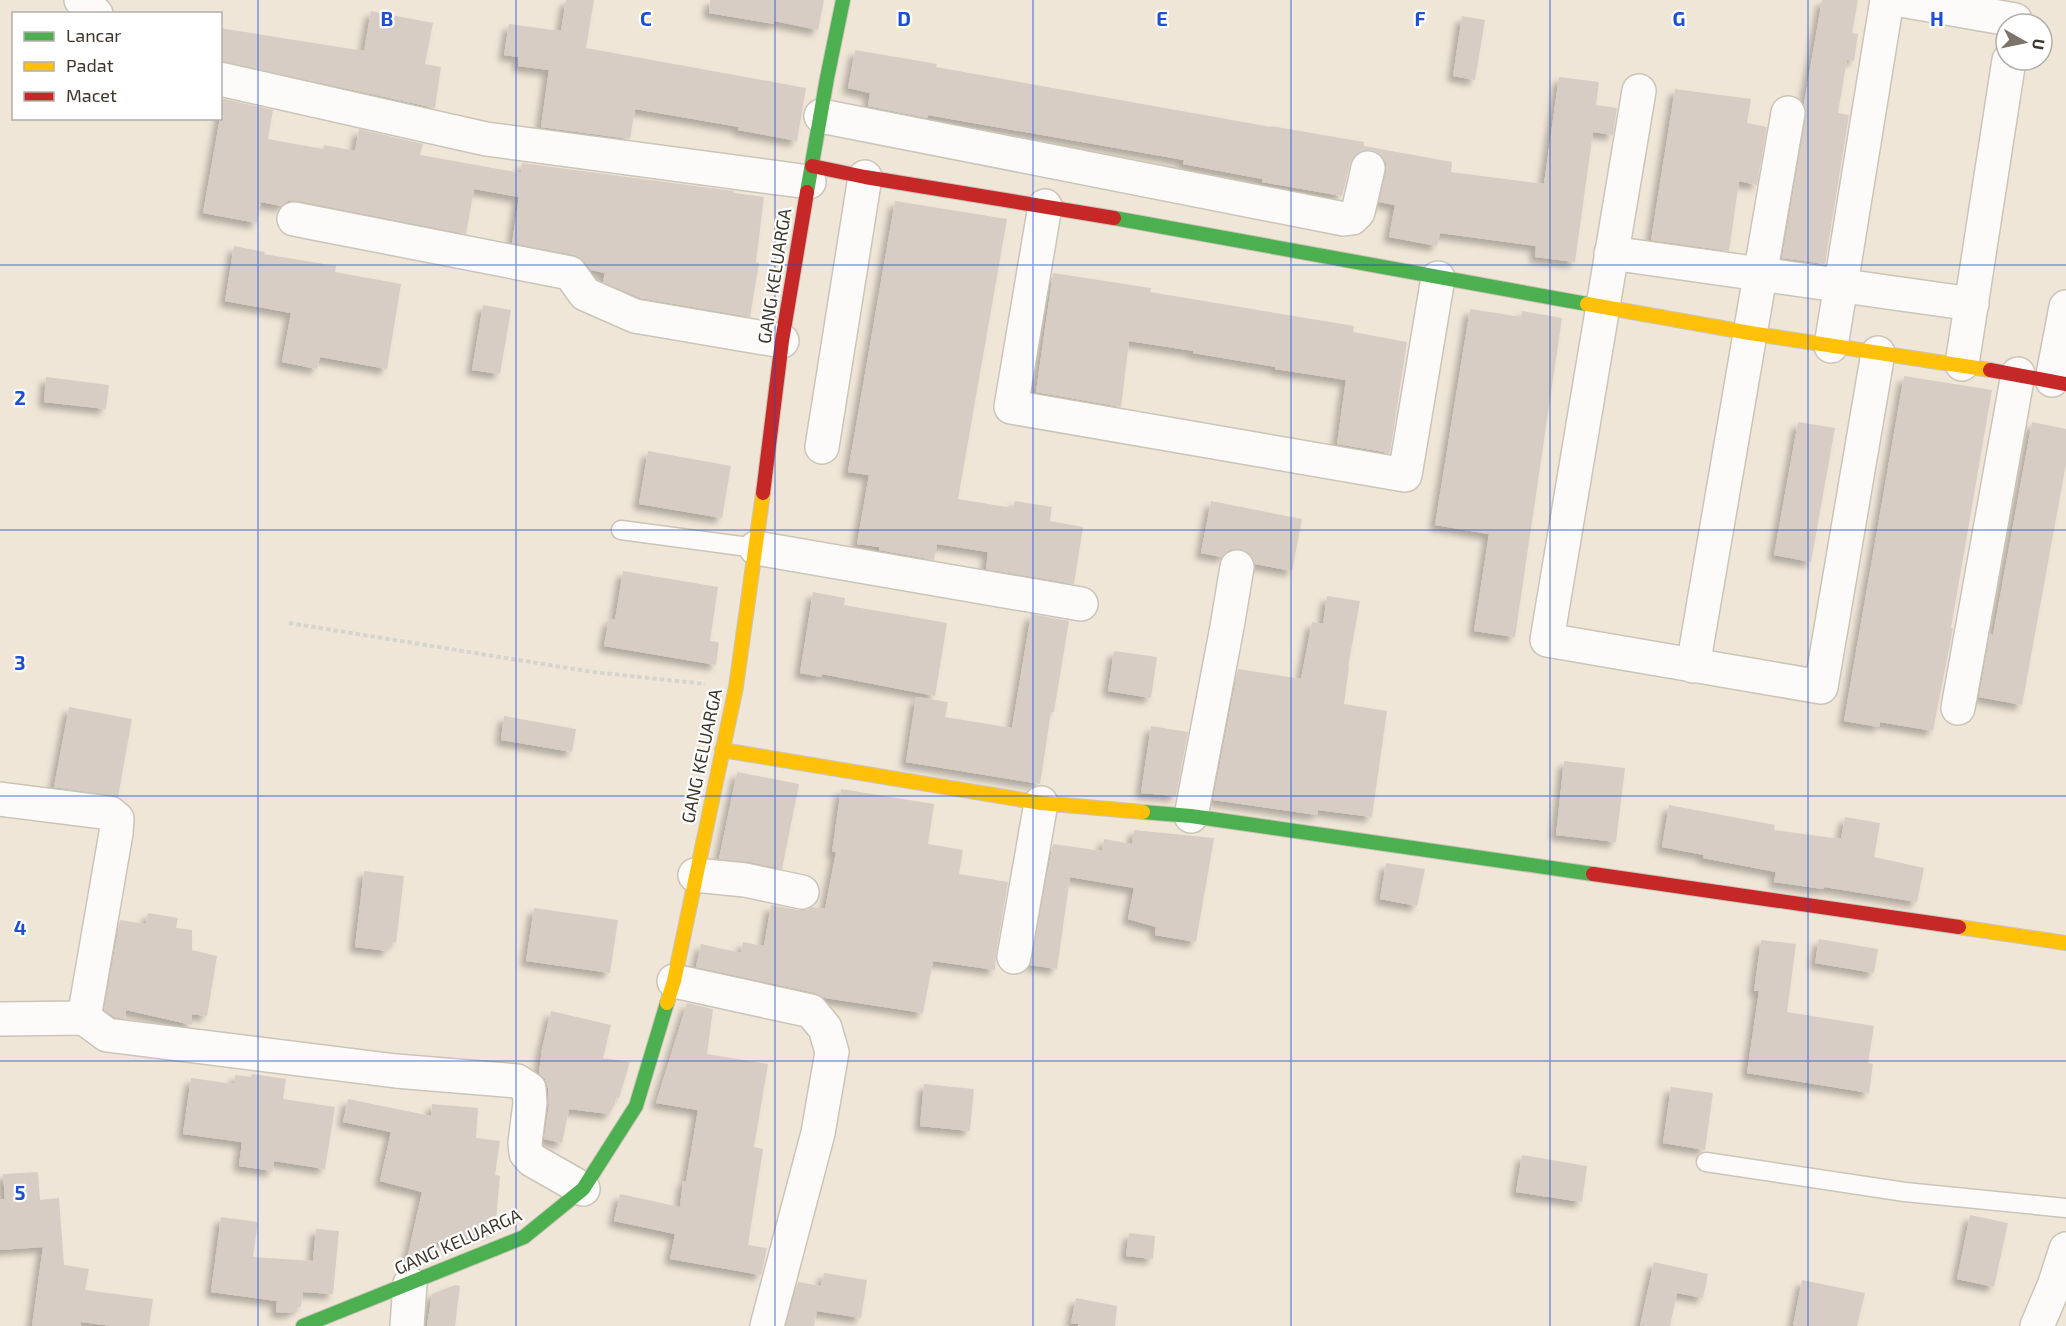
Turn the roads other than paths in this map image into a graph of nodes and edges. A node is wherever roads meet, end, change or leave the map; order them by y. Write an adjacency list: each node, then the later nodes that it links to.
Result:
1 (81, 0): 5 (street)
2 (843, 0): 11 (street, GANG KELUARGA)
3 (1887, 0): 20 (street)
4 (1901, 0): 6 (street)
5 (94, 12)
6 (1994, 12)
7 (2007, 72): 21 (street)
8 (222, 79): 13 (street)
9 (1639, 91): 17 (street)
10 (1788, 113): 18 (street)
11 (821, 116): 12 (street); 13 (street, GANG KELUARGA)
12 (1368, 168)
13 (810, 174): 14 (street); 25 (street, GANG KELUARGA)
14 (865, 177): 15 (street); 31 (street)
15 (1046, 206): 19 (street); 19 (street)
16 (294, 219): 25 (street)
17 (1611, 253): 18 (street); 22 (street)
18 (1760, 274): 20 (street); 24 (street)
19 (1438, 278): 22 (street)
20 (1841, 286): 21 (street); 26 (street)
21 (1972, 304): 28 (street)
22 (1603, 307): 24 (street); 36 (street)
23 (2066, 307): 30 (street)
24 (1750, 333): 26 (street); 36 (street)
25 (782, 341): 33 (street, GANG KELUARGA)
26 (1831, 346): 27 (street)
27 (1878, 353): 28 (street); 36 (street)
28 (1962, 364): 29 (street)
29 (2018, 374): 30 (street); 37 (street)
30 (2059, 382)
31 (822, 447)
32 (621, 530): 33 (lane)
33 (756, 548): 35 (street); 38 (street, GANG KELUARGA)
34 (1237, 567): 41 (street)
35 (1081, 604)
36 (1693, 666)
37 (1958, 708)
38 (722, 750): 40 (street); 42 (street, GANG KELUARGA)
39 (0, 799): 47 (street)
40 (1041, 803): 41 (street); 45 (street)
41 (1191, 816): 44 (street)
42 (695, 875): 43 (street); 46 (street, GANG KELUARGA)
43 (802, 891)
44 (2066, 943)
45 (1014, 957)
46 (674, 981): 50 (street, GANG KELUARGA); 56 (street)
47 (84, 1018): 48 (street); 50 (street)
48 (1, 1019)
49 (1706, 1162): 51 (lane)
50 (574, 1196): 53 (street, GANG KELUARGA)
51 (2066, 1208)
52 (2066, 1249): 57 (street)
53 (410, 1284): 54 (street, GANG KELUARGA); 55 (street)
54 (303, 1326)
55 (407, 1326)
56 (767, 1326)
57 (2037, 1326)

